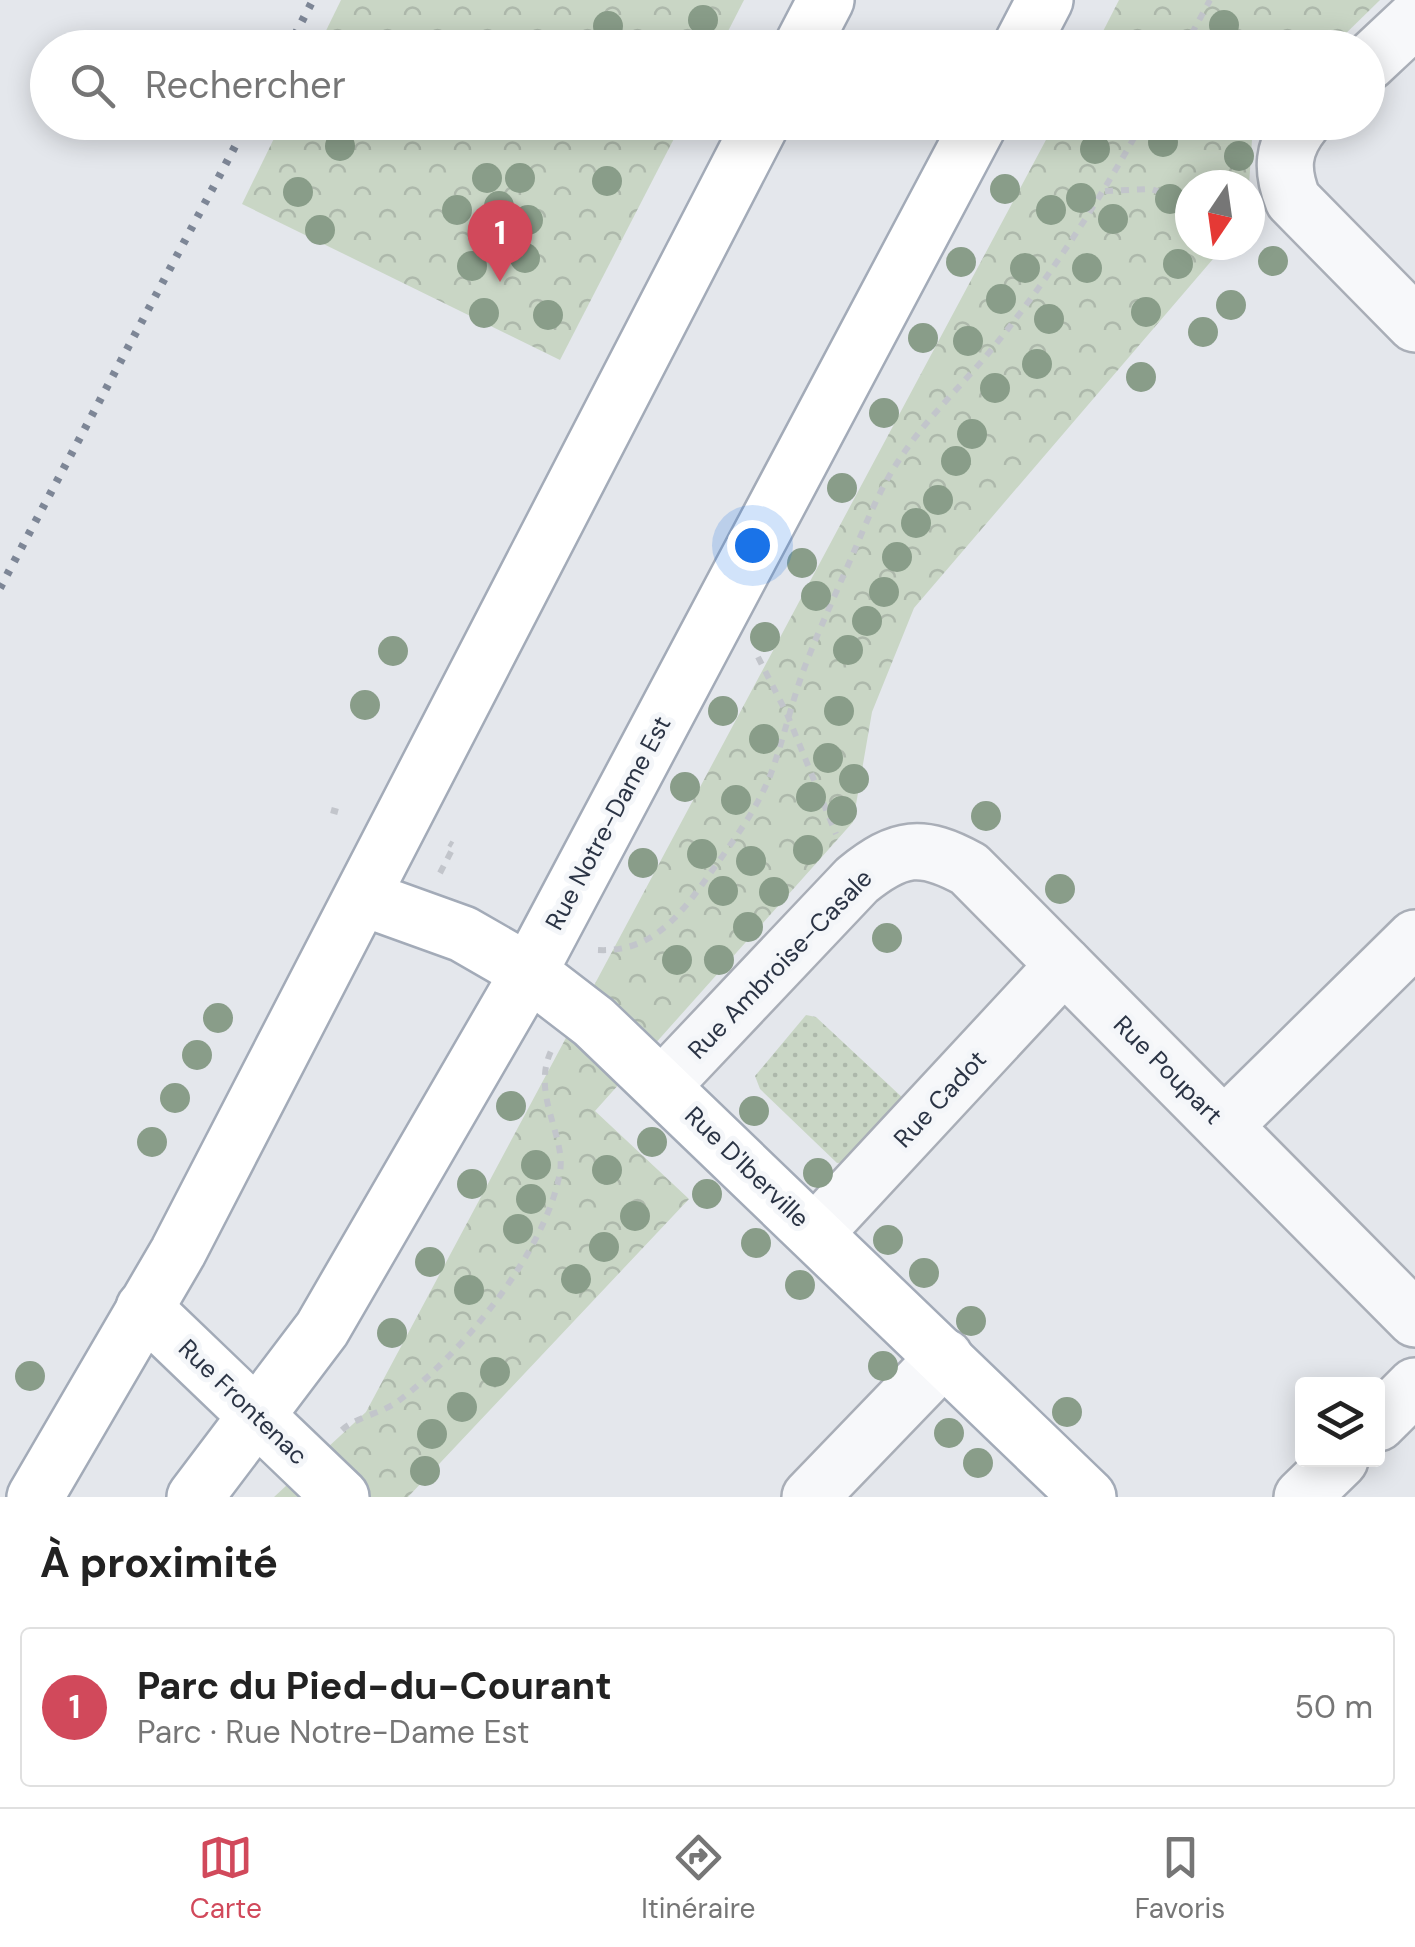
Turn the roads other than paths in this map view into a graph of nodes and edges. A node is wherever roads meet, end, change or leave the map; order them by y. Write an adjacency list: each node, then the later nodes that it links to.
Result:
1 (826, 0): 4 (main road)
2 (1046, 0): 5 (main road)
3 (1415, 19): 6 (street)
4 (810, 30)
5 (1030, 30)
6 (1385, 47)
7 (753, 140): 12 (main road)
8 (970, 140): 15 (main road, Rue Notre-Dame Est)
9 (1294, 140): 10 (street)
10 (1415, 324)
11 (905, 852): 14 (street, Rue Poupart); 16 (street, Rue Ambroise-Casale)
12 (364, 898): 15 (main road, Rue D'Iberville); 19 (main road)
13 (1415, 938): 17 (street)
14 (1064, 965): 17 (street, Rue Poupart); 18 (street, Rue Cadot)
15 (529, 972): 16 (main road, Rue D'Iberville); 23 (main road, Rue Notre-Dame Est)
16 (662, 1086): 18 (main road, Rue D'Iberville)
17 (1224, 1126): 20 (street, Rue Poupart)
18 (816, 1232): 21 (main road, Rue D'Iberville)
19 (144, 1308): 23 (main road, Rue Frontenac); 26 (main road)
20 (1415, 1319)
21 (945, 1358): 29 (street); 30 (main road, Rue D'Iberville)
22 (1415, 1386): 24 (street)
23 (258, 1416): 27 (main road, Rue Notre-Dame Est); 28 (main road, Rue Frontenac)
24 (1385, 1416)
25 (1333, 1467): 31 (street)
26 (35, 1497)
27 (195, 1497)
28 (342, 1497)
29 (810, 1497)
30 (1088, 1497)
31 (1302, 1497)

